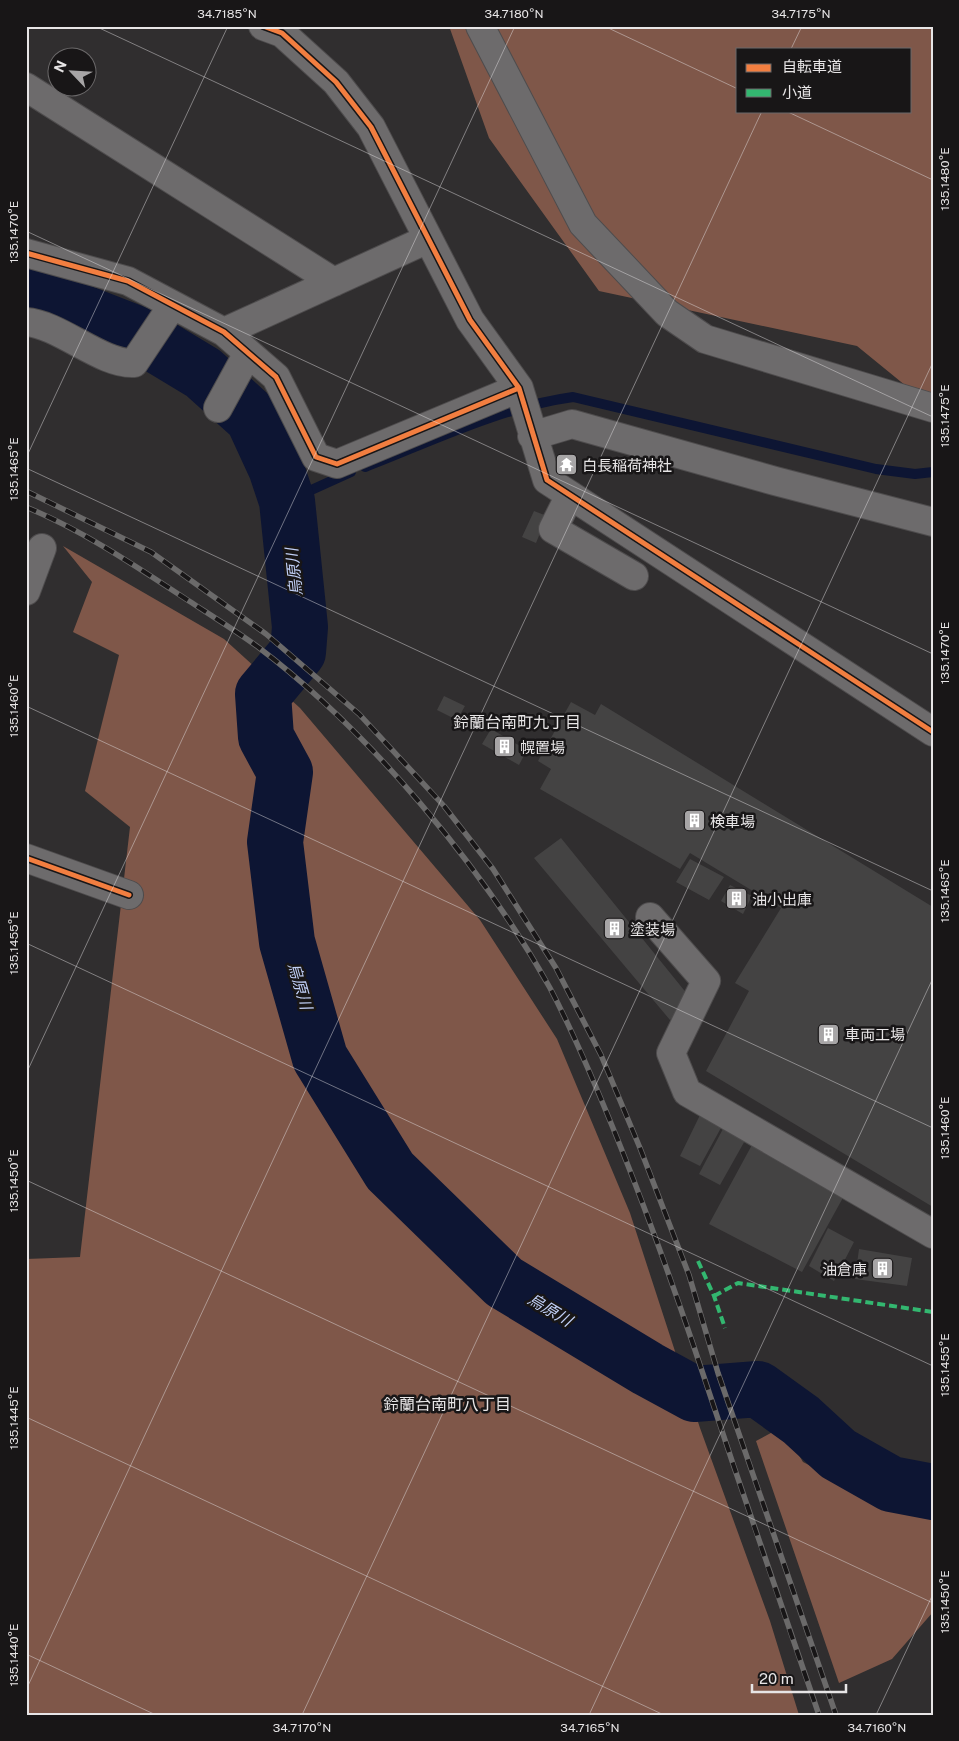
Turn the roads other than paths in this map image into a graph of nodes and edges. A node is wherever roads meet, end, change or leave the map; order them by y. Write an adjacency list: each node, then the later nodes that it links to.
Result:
1 (264, 26): 4 (street)
2 (480, 26): 13 (street)
3 (26, 87): 6 (street)
4 (428, 239): 6 (street); 11 (street)
5 (26, 253): 7 (street)
6 (334, 282): 9 (street)
7 (169, 309): 8 (street); 9 (street)
8 (26, 322)
9 (224, 332): 10 (street)
10 (245, 357): 11 (street); 12 (street)
11 (519, 388): 14 (street)
12 (218, 408)
13 (933, 408)
14 (532, 436): 15 (street); 16 (street)
15 (570, 495): 18 (street); 20 (street)
16 (933, 522)
17 (42, 548): 19 (street)
18 (634, 576)
19 (26, 591)
20 (933, 732)
21 (26, 858): 22 (street)
22 (129, 895)
23 (650, 917): 24 (street)
24 (933, 1234)

